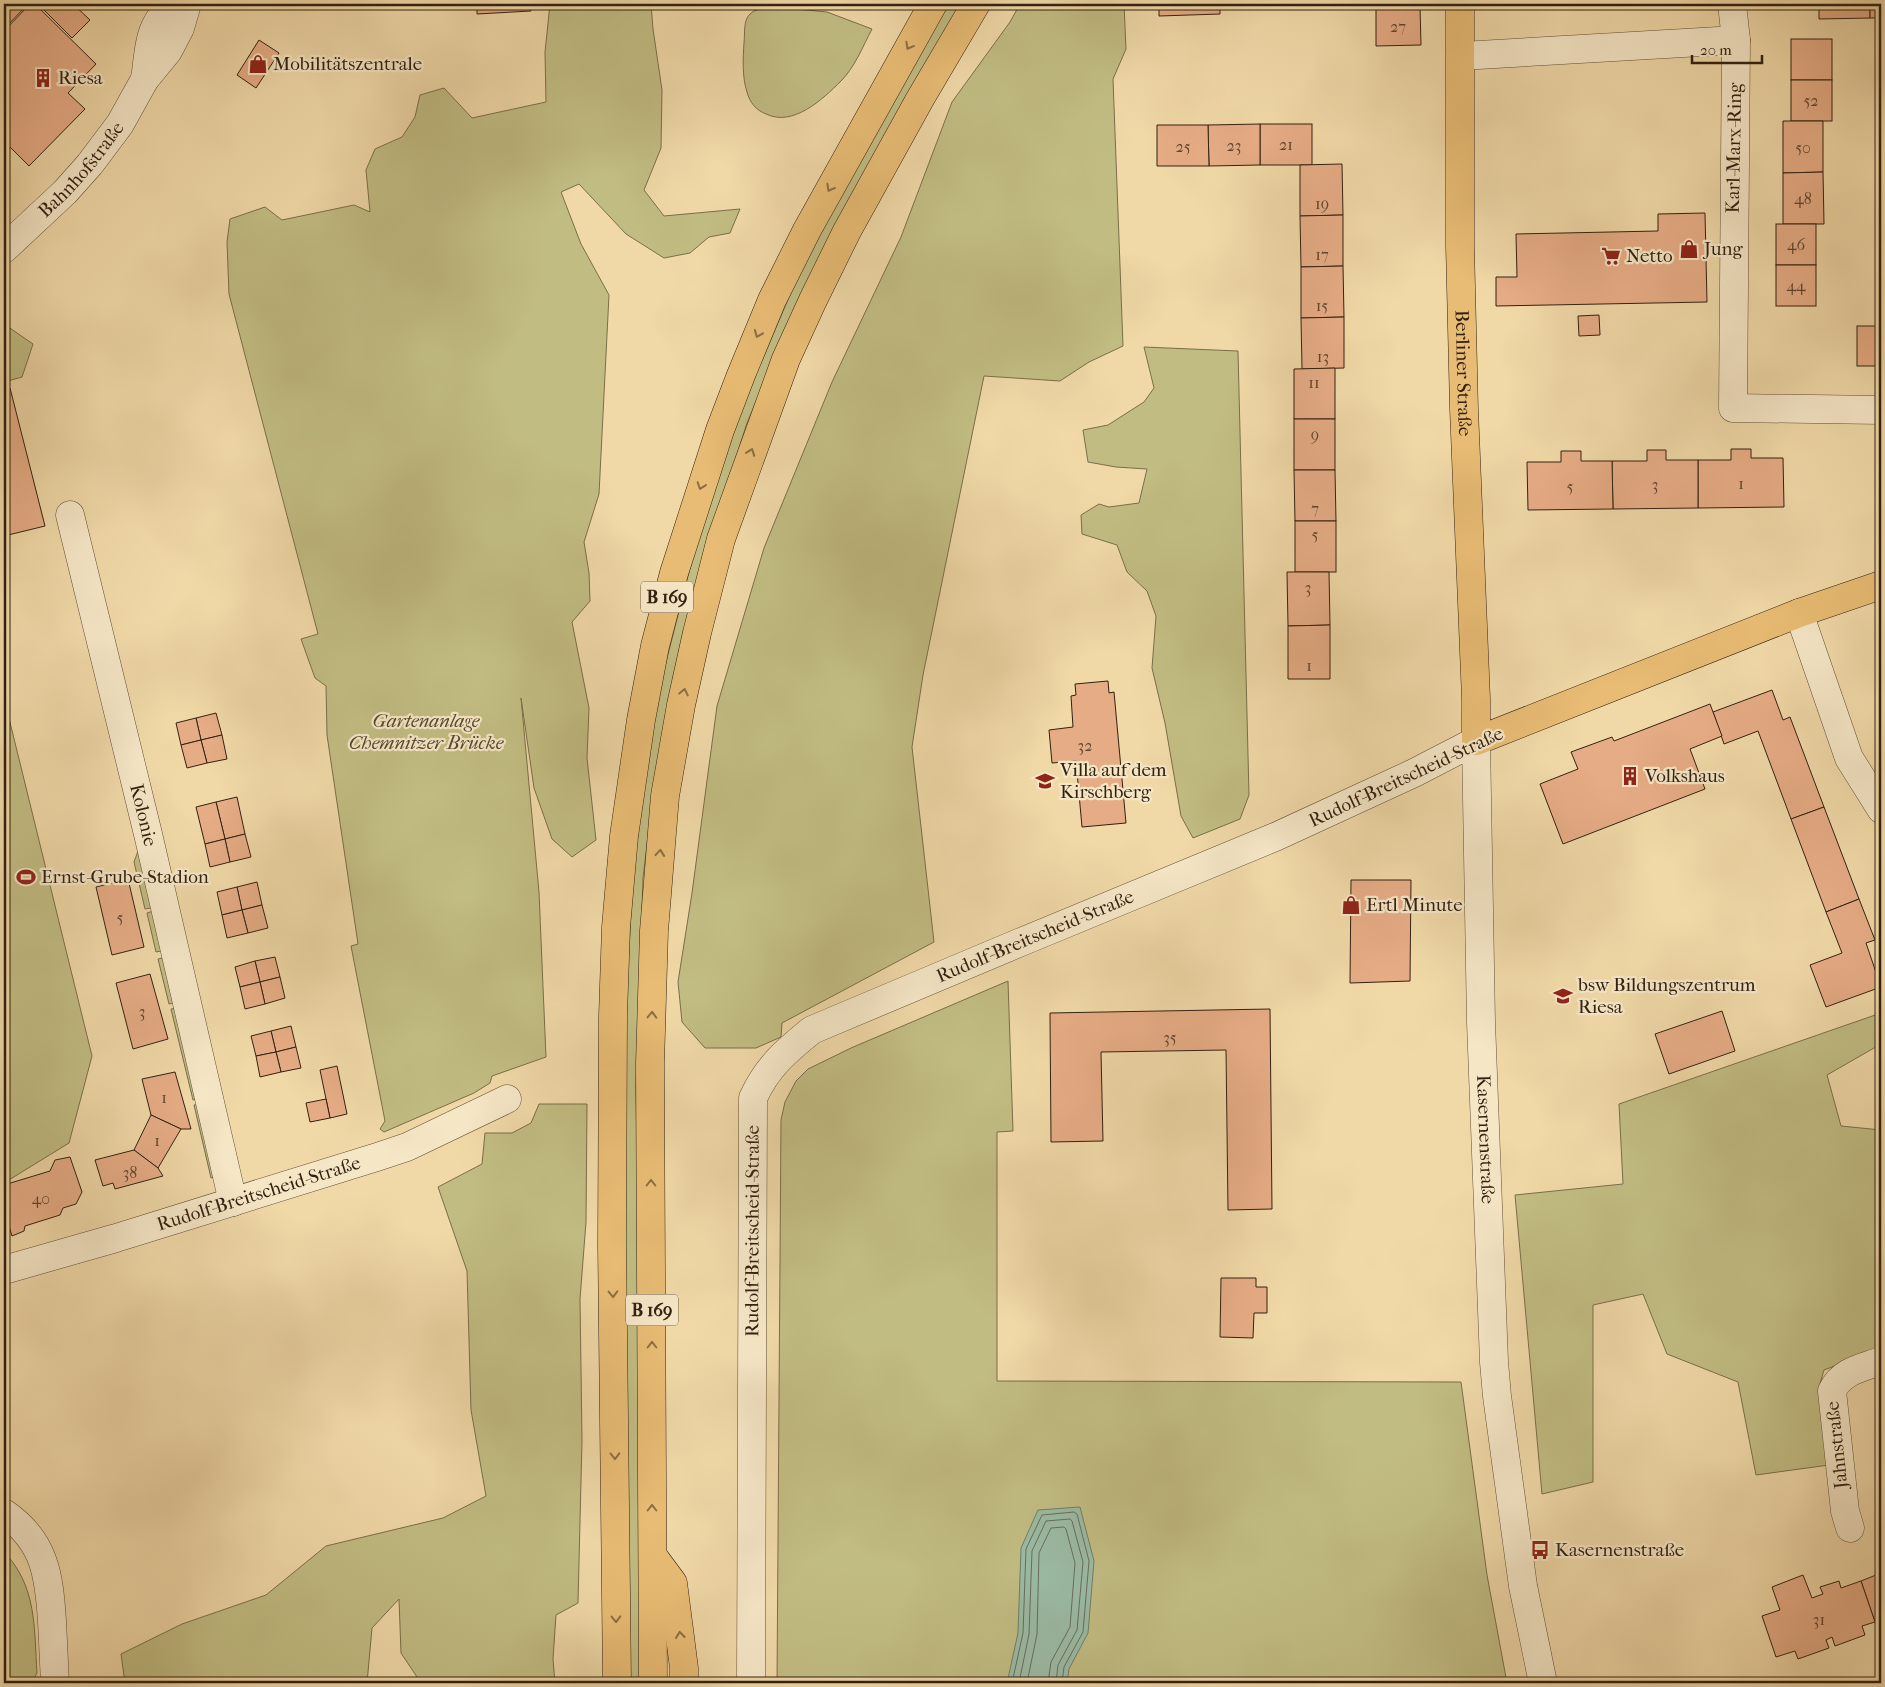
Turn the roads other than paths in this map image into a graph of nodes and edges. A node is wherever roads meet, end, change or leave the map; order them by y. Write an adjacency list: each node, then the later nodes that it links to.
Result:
1 (172, 4): 9 (street, Bahnhofstraße)
2 (187, 4): 9 (street, Bahnhofstraße)
3 (933, 4): 24 (main road, B 169, one-way to 24)
4 (976, 4): 23 (main road, B 169, one-way to 4)
5 (1460, 4): 8 (main road, Berliner Straße)
6 (1732, 4): 7 (street, Karl-Marx-Ring)
7 (1736, 40): 8 (street); 11 (street, Karl-Marx-Ring)
8 (1461, 56): 15 (main road, Berliner Straße)
9 (145, 79): 10 (street, Bahnhofstraße)
10 (4, 249)
11 (1881, 410)
12 (70, 515): 18 (street, Kolonie)
13 (1881, 585): 14 (main road, Rudolf-Breitscheid-Straße)
14 (1799, 613): 15 (main road, Rudolf-Breitscheid-Straße); 16 (street)
15 (1476, 741): 29 (street, Rudolf-Breitscheid-Straße); 30 (street, Kasernenstraße)
16 (1881, 809)
17 (506, 1099): 18 (street, Rudolf-Breitscheid-Straße)
18 (233, 1202): 19 (street, Rudolf-Breitscheid-Straße)
19 (4, 1270)
20 (1881, 1361): 22 (street, Jahnstraße)
21 (4, 1514): 25 (street)
22 (1850, 1528)
23 (653, 1556): 27 (main road, B 169); 28 (main road, one-way to 23)
24 (617, 1670): 26 (main road)
25 (55, 1683)
26 (609, 1683)
27 (653, 1683)
28 (684, 1683)
29 (751, 1683)
30 (1543, 1683)

